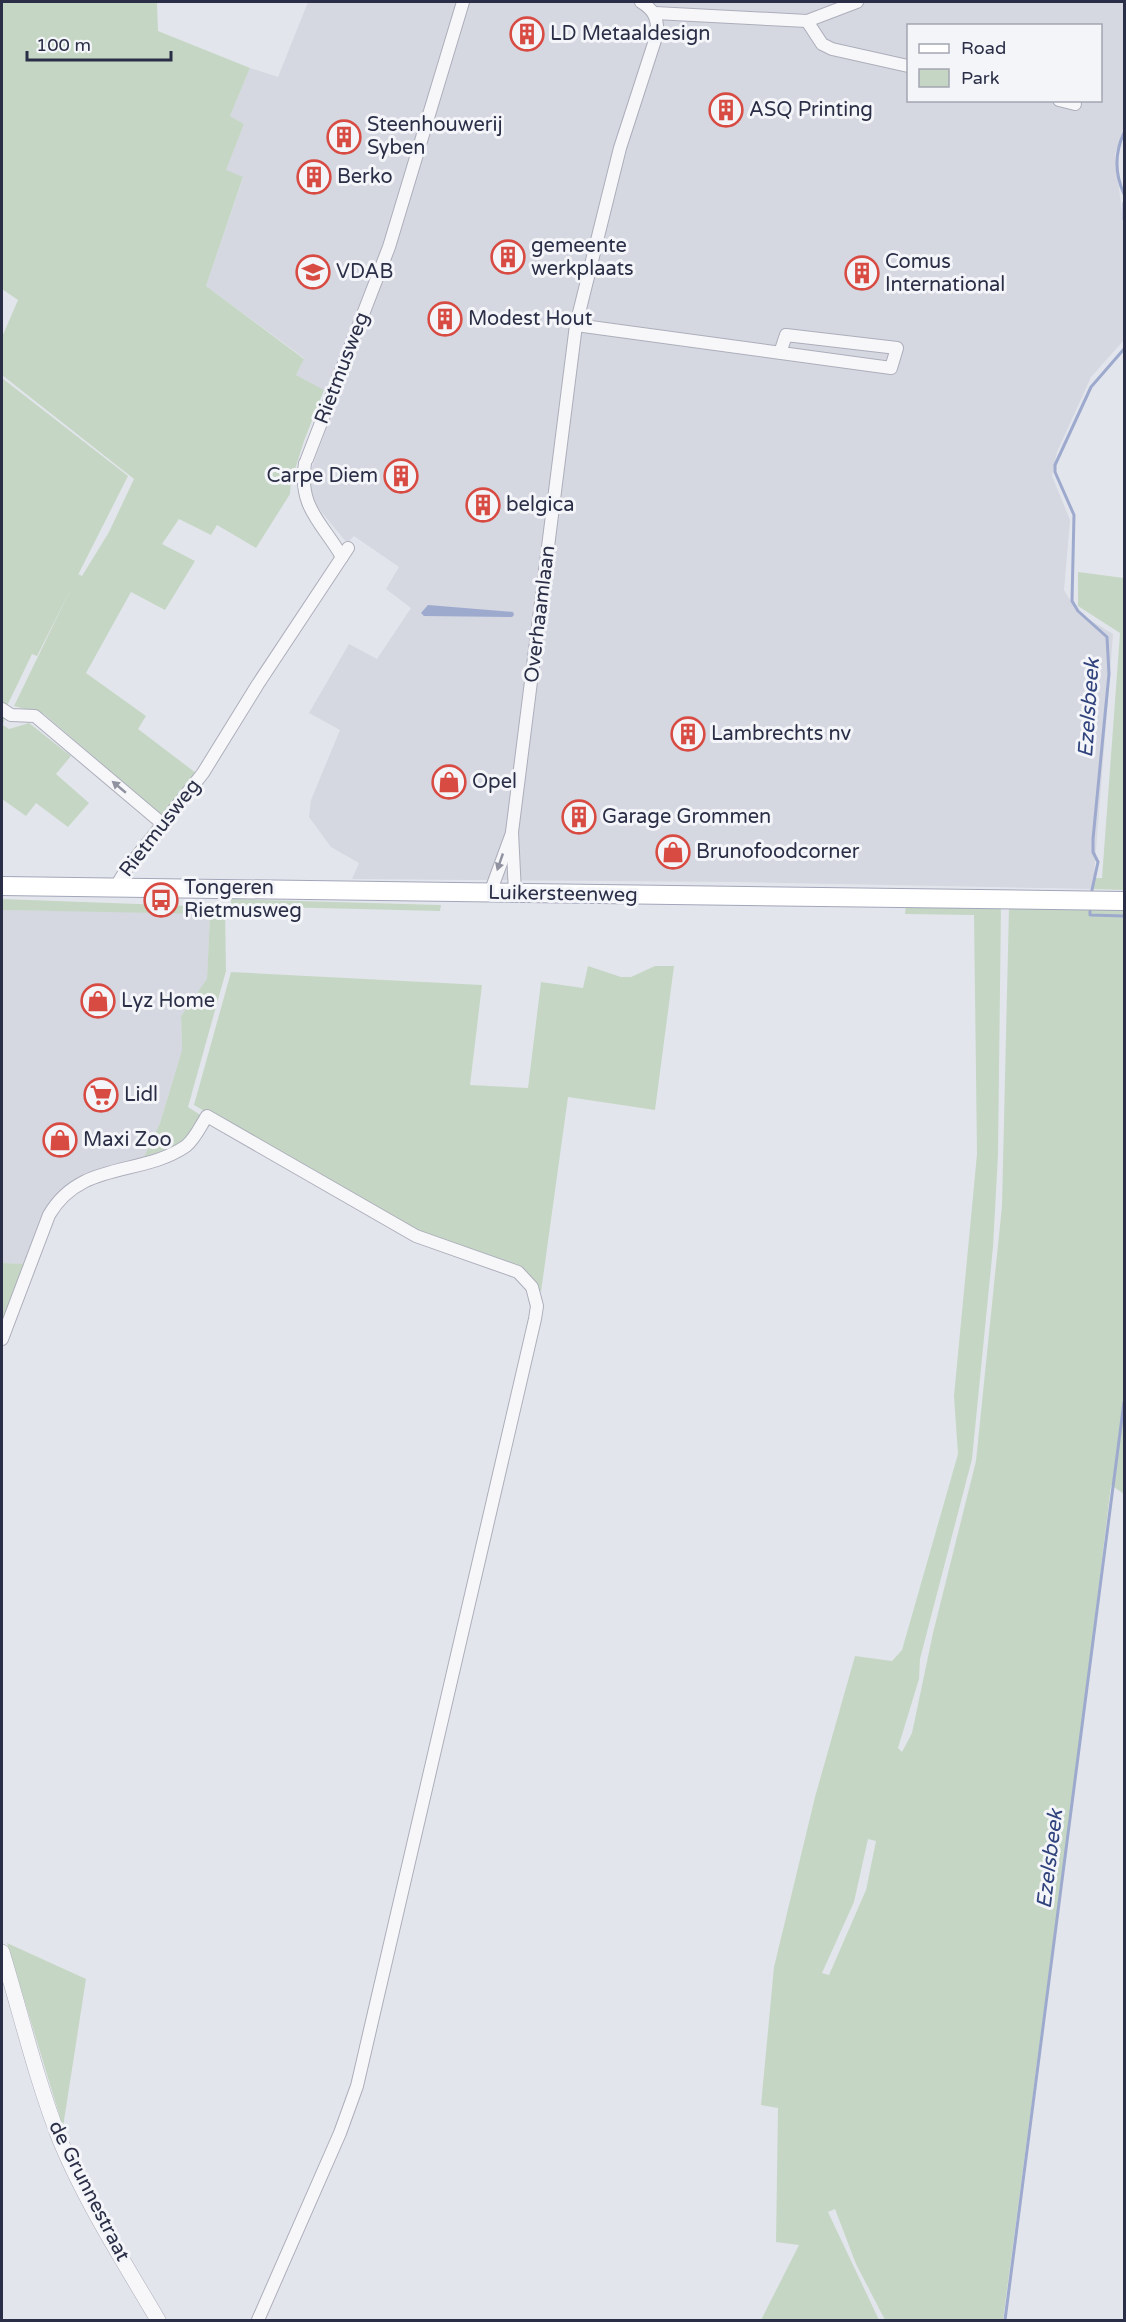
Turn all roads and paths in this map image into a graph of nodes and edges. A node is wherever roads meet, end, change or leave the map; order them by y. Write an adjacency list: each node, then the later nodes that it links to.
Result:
1 (463, 2): 12 (street, Rietmusweg)
2 (641, 2): 4 (street)
3 (857, 2): 5 (street)
4 (655, 14): 5 (street); 9 (street, Overhaamlaan)
5 (807, 21): 6 (street)
6 (907, 66)
7 (1067, 102): 8 (street)
8 (1075, 104)
9 (576, 325): 10 (street); 13 (street, Overhaamlaan)
10 (780, 353): 10 (street)
11 (2, 709): 12 (street, one-way to 11)
12 (164, 825): 15 (street, Rietmusweg)
13 (512, 832): 16 (street, Overhaamlaan, one-way to 16); 17 (street, Overhaamlaan)
14 (2, 886): 15 (main road, Luikersteenweg)
15 (115, 888): 16 (main road, Luikersteenweg)
16 (490, 893): 17 (main road, Luikersteenweg)
17 (515, 893): 18 (main road, Luikersteenweg)
18 (1125, 901)
19 (2, 1339): 22 (street)
20 (2, 1952): 21 (street, de Grunnestraat)
21 (158, 2320)
22 (258, 2320)

